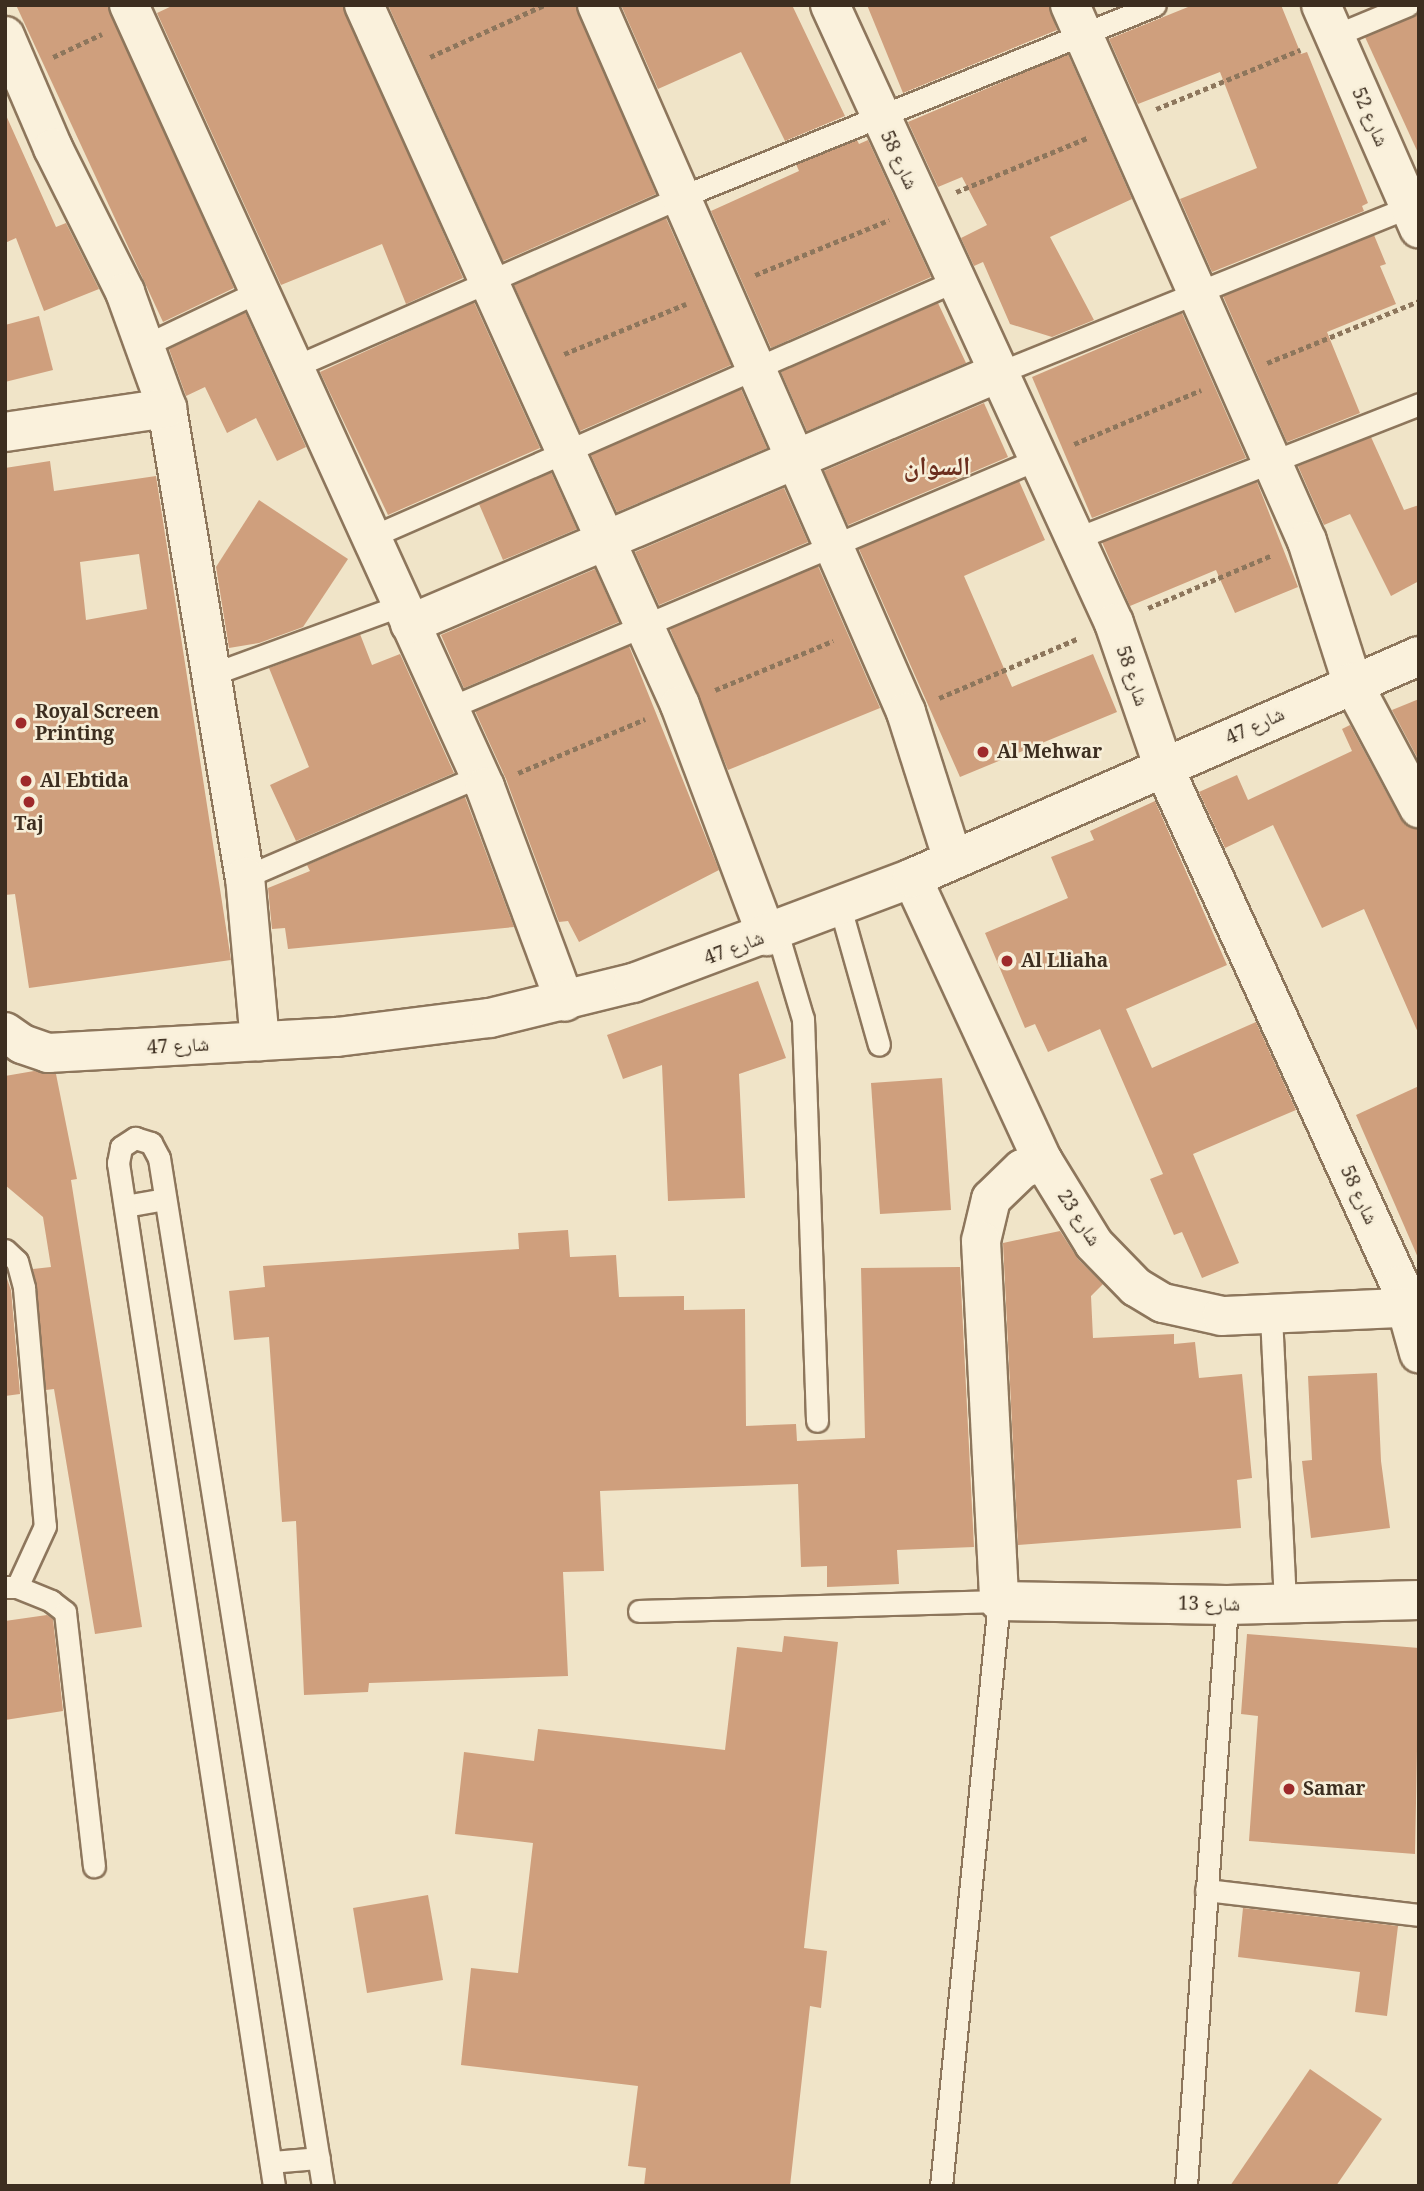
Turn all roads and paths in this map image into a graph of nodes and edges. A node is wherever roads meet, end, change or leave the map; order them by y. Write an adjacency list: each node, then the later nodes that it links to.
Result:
1 (364, 5): 12 (street)
2 (544, 5): 12 (path)
3 (597, 5): 14 (street)
4 (830, 5): 13 (street, شارع 58)
5 (1155, 5): 8 (lane)
6 (1408, 5): 9 (lane)
7 (132, 12): 11 (path); 18 (street)
8 (1077, 19): 13 (lane); 19 (street)
9 (1328, 20): 15 (street, شارع 52)
10 (5, 36): 11 (street)
11 (21, 72): 20 (street)
12 (394, 73): 16 (street)
13 (879, 117): 14 (lane); 17 (street, شارع 58)
14 (681, 197): 16 (lane); 22 (street)
15 (1416, 212): 19 (lane)
16 (488, 280): 21 (lane); 27 (street)
17 (955, 281): 22 (lane); 23 (street, شارع 58)
18 (260, 291): 20 (lane); 21 (street)
19 (1197, 292): 23 (lane); 30 (street)
20 (146, 345): 25 (street)
21 (294, 367): 31 (street)
22 (756, 369): 27 (lane); 29 (street)
23 (998, 373): 28 (street, شارع 58); 29 (street)
24 (1419, 404): 30 (lane)
25 (167, 408): 26 (street); 38 (street)
26 (5, 432)
27 (566, 452): 31 (lane); 33 (street)
28 (1038, 459): 32 (street, شارع 58); 34 (lane)
29 (796, 460): 33 (street); 34 (street)
30 (1272, 462): 32 (lane); 39 (street)
31 (371, 537): 35 (street)
32 (1075, 539): 41 (street, شارع 58)
33 (606, 541): 35 (street); 36 (street)
34 (834, 546): 36 (lane); 44 (street)
35 (406, 614): 38 (lane); 40 (street)
36 (644, 626): 40 (lane); 48 (street)
37 (1419, 656): 39 (street, شارع 47)
38 (213, 674): 45 (street)
39 (1352, 682): 41 (street, شارع 47); 43 (street)
40 (449, 708): 42 (street)
41 (1164, 768): 44 (street, شارع 47); 57 (street, شارع 58)
42 (480, 776): 45 (lane); 49 (street)
43 (1419, 808)
44 (953, 860): 46 (street, شارع 47)
45 (245, 877): 51 (street)
46 (912, 878): 47 (street, شارع 47); 53 (street, شارع 23)
47 (840, 907): 48 (street, شارع 47); 52 (lane)
48 (772, 934): 49 (street, شارع 47); 60 (lane)
49 (565, 1002): 51 (street, شارع 47)
50 (5, 1032): 51 (street, شارع 47)
51 (261, 1041)
52 (879, 1045)
53 (1043, 1161): 58 (street, شارع 23); 63 (street)
54 (164, 1199): 55 (lane); 55 (lane); 70 (lane)
55 (125, 1206): 71 (lane)
56 (5, 1250): 61 (lane)
57 (1413, 1308): 58 (street, شارع 23); 59 (street, شارع 58)
58 (1271, 1316): 65 (lane)
59 (1419, 1353)
60 (817, 1421)
61 (11, 1587): 67 (lane)
62 (1419, 1600): 65 (street, شارع 13)
63 (999, 1601): 64 (street, شارع 13); 66 (lane); 74 (lane)
64 (1227, 1605): 65 (street, شارع 13); 68 (lane)
65 (1284, 1605)
66 (639, 1611)
67 (94, 1866)
68 (1206, 1890): 69 (lane); 75 (lane)
69 (1419, 1915)
70 (319, 2158): 71 (lane); 73 (lane)
71 (271, 2162): 72 (lane)
72 (274, 2186)
73 (323, 2186)
74 (941, 2186)
75 (1185, 2186)

